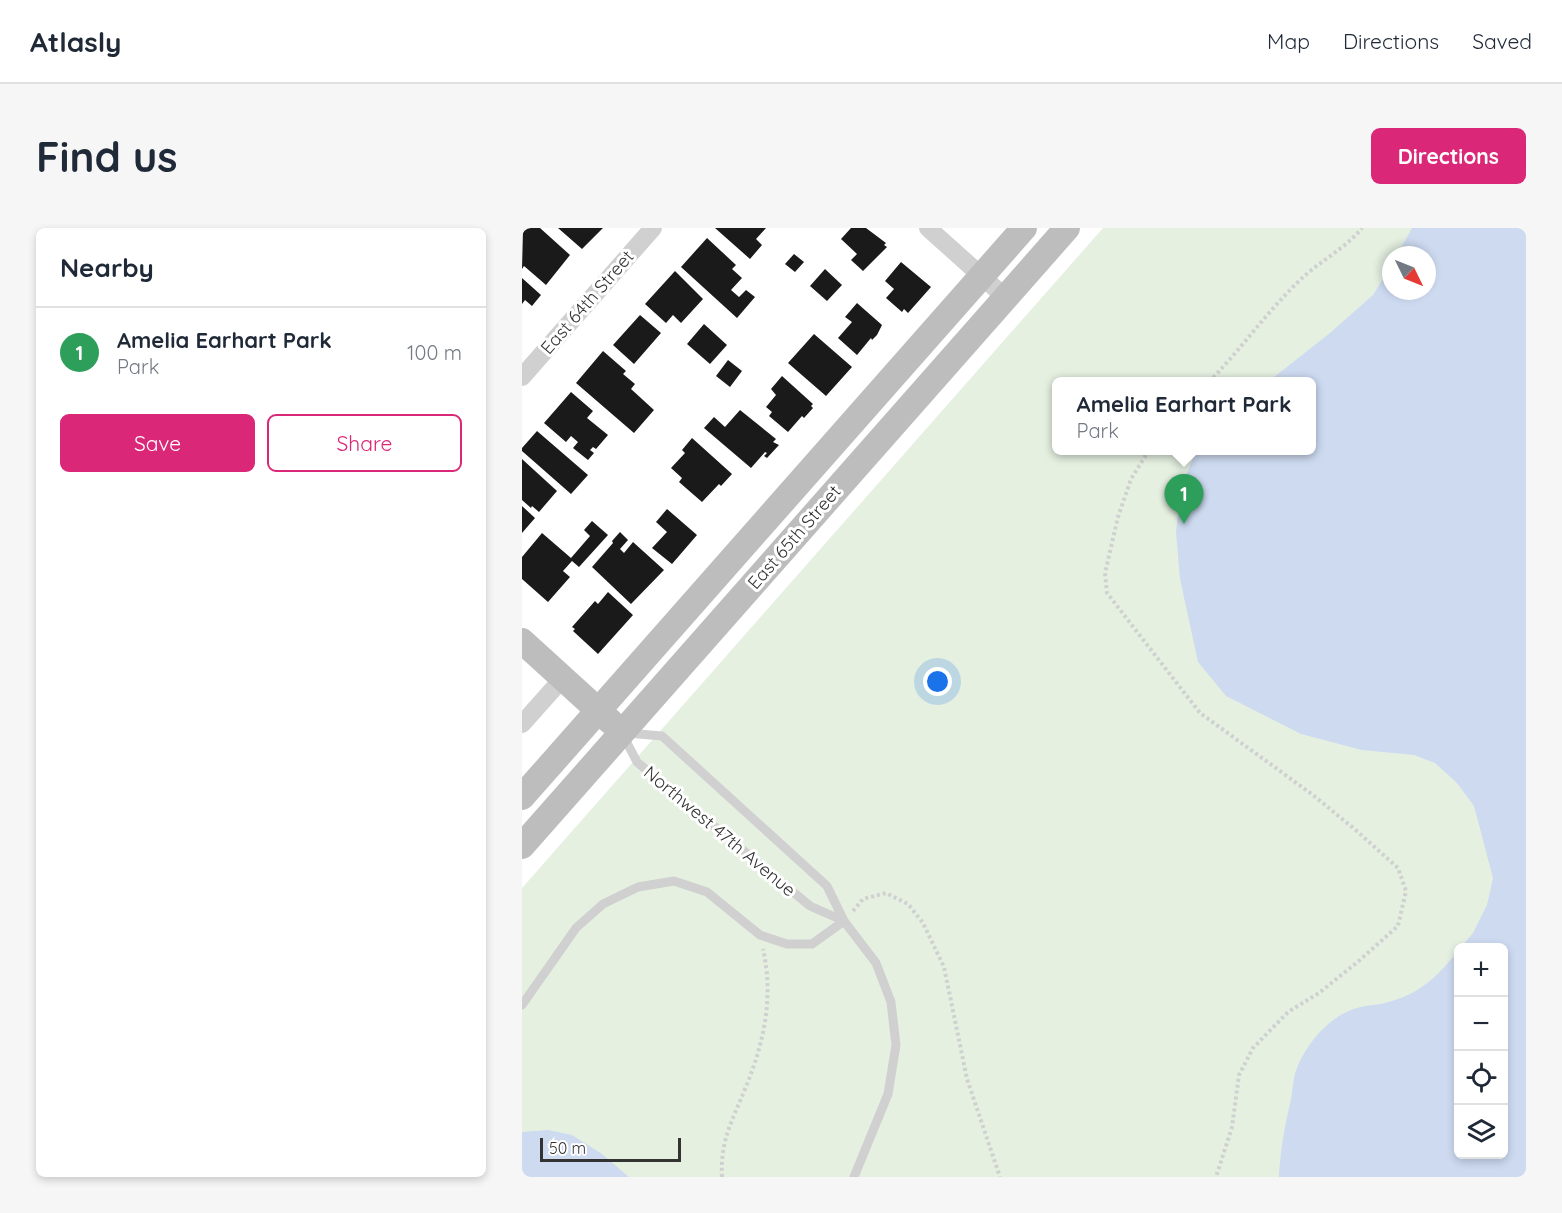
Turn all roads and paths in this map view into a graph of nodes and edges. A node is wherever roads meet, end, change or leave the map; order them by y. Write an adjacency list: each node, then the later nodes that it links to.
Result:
1 (653, 228): 8 (street, East 64th Street)
2 (928, 228): 6 (street)
3 (1024, 228): 6 (main road, East 65th Street)
4 (1067, 228): 7 (main road, East 65th Street)
5 (1362, 228): 9 (path)
6 (982, 276): 7 (street); 13 (main road, East 65th Street)
7 (1005, 298): 15 (main road, East 65th Street)
8 (522, 376)
9 (1213, 377)
10 (1146, 455): 24 (path)
11 (522, 641): 12 (main road)
12 (562, 678): 13 (main road); 14 (street)
13 (598, 711): 15 (main road); 16 (main road, East 65th Street)
14 (522, 724)
15 (622, 732): 17 (main road, East 65th Street); 18 (lane, Northwest 47th Avenue); 18 (lane, Northwest 47th Avenue)
16 (522, 797)
17 (522, 846)
18 (844, 921): 19 (lane); 22 (lane, Northwest 47th Avenue); 23 (path)
19 (760, 935): 20 (lane); 21 (path)
20 (522, 1005)
21 (722, 1177)
22 (854, 1177)
23 (1000, 1177)
24 (1216, 1177)

